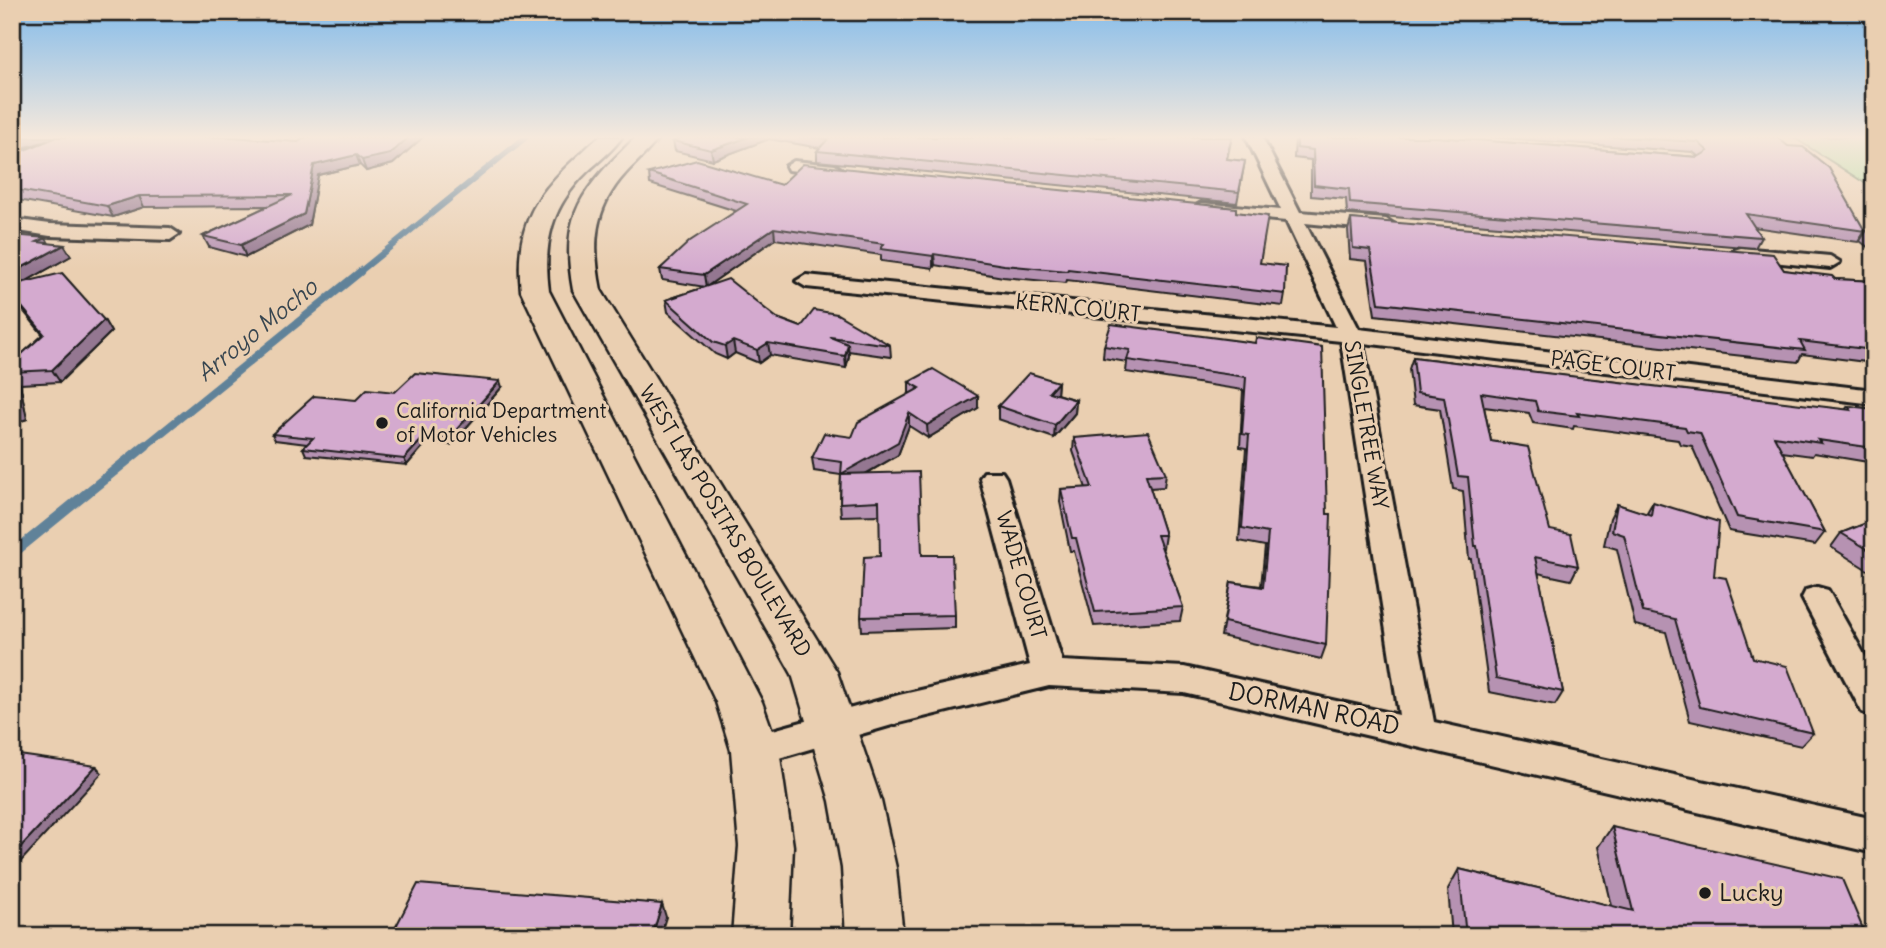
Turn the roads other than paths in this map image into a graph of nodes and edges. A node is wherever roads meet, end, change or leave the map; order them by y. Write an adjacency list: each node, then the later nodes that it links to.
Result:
1 (565, 181): 20 (main road)
2 (605, 181): 18 (main road, WEST LAS POSITAS BOULEVARD)
3 (1276, 181): 5 (street, SINGLETREE WAY)
4 (1182, 206): 5 (street)
5 (1293, 217): 7 (street); 12 (street, SINGLETREE WAY)
6 (12, 224): 8 (street)
7 (1403, 226)
8 (170, 234)
9 (1720, 253): 10 (street)
10 (1830, 262)
11 (806, 281): 12 (street, KERN COURT)
12 (1351, 335): 13 (street, PAGE COURT); 19 (street, SINGLETREE WAY)
13 (1874, 397)
14 (993, 478): 16 (street, WADE COURT)
15 (1817, 598): 17 (street)
16 (1049, 673): 18 (street, DORMAN ROAD); 19 (street, DORMAN ROAD)
17 (1874, 703)
18 (836, 728): 20 (street, DORMAN ROAD); 23 (main road, WEST LAS POSITAS BOULEVARD)
19 (1419, 732): 21 (street, DORMAN ROAD)
20 (755, 750): 22 (main road)
21 (1874, 835)
22 (760, 936)
23 (874, 936)

